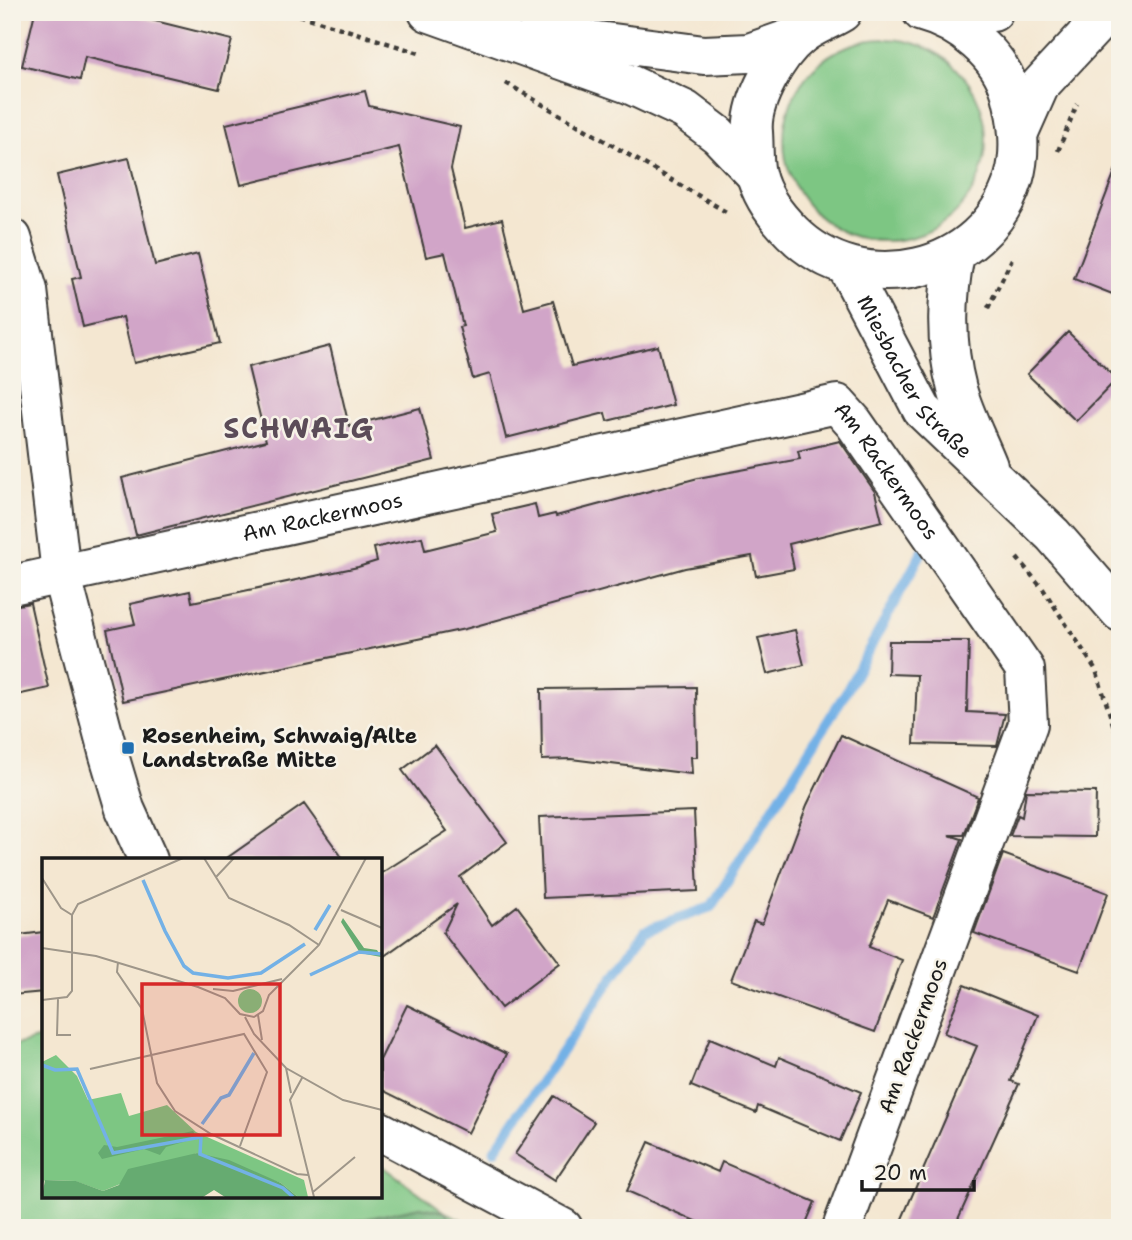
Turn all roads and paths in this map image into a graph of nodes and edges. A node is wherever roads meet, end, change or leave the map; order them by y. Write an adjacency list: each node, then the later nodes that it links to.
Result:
1 (290, 12): 8 (path)
2 (842, 12): 7 (street)
3 (993, 12): 5 (street)
4 (1108, 12): 11 (street)
5 (932, 15): 11 (street)
6 (444, 17): 7 (street); 13 (street)
7 (800, 36): 13 (street)
8 (429, 55)
9 (503, 82): 14 (path)
10 (1080, 97): 12 (path)
11 (1020, 130): 17 (street)
12 (1055, 160)
13 (757, 176): 18 (street)
14 (735, 217)
15 (12, 238): 22 (street)
16 (1017, 247): 19 (path)
17 (955, 254): 18 (street); 20 (street, Miesbacher Straße)
18 (847, 267): 20 (street, Miesbacher Straße)
19 (984, 317)
20 (993, 477): 24 (street, Miesbacher Straße)
21 (1009, 547): 25 (path)
22 (61, 573): 23 (street); 26 (street); 29 (street, Am Rackermoos)
23 (12, 585)
24 (1120, 612)
25 (1120, 746)
26 (147, 858)
27 (382, 1132): 28 (street)
28 (563, 1228)
29 (842, 1228)

